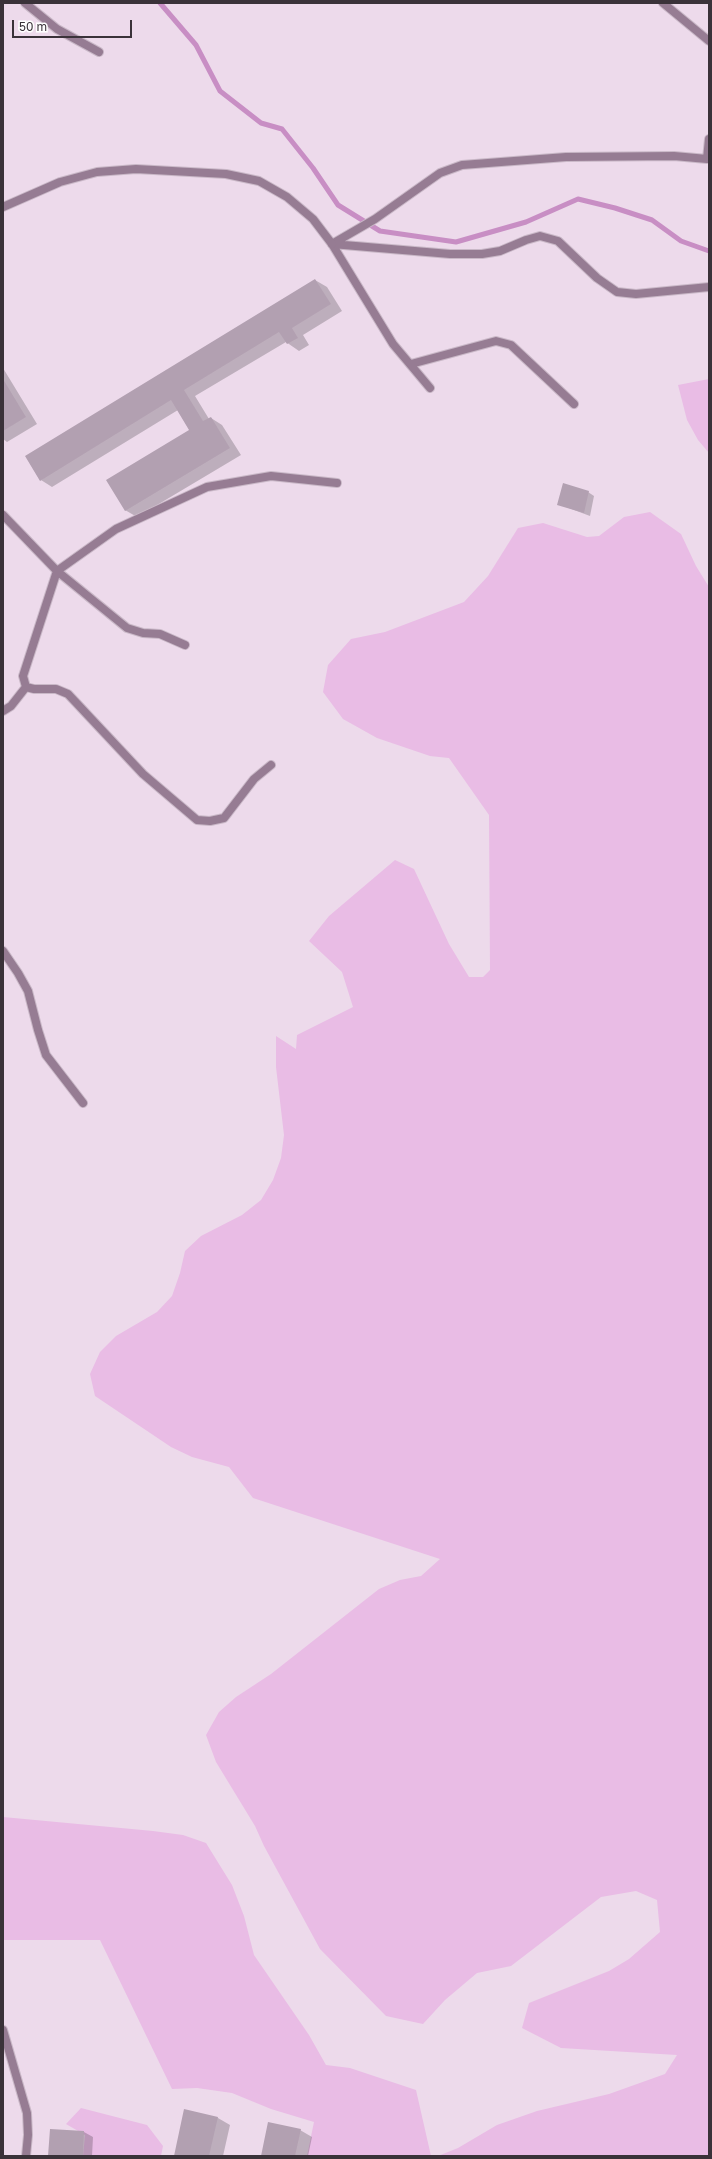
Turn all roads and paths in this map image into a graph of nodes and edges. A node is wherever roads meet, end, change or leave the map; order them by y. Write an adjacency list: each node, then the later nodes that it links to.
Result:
1 (25, 3): 4 (street)
2 (663, 3): 3 (street)
3 (709, 41)
4 (99, 52)
5 (709, 139): 6 (street)
6 (708, 160): 8 (street)
7 (3, 207): 8 (street)
8 (332, 244): 9 (street); 10 (street)
9 (709, 287)
10 (411, 364): 11 (street); 12 (street)
11 (430, 388)
12 (574, 404)
13 (337, 483): 15 (street)
14 (3, 515): 15 (street)
15 (57, 571): 16 (street); 17 (street)
16 (184, 645)
17 (26, 687): 18 (street); 19 (street)
18 (3, 711)
19 (271, 765)
20 (3, 951): 21 (street)
21 (83, 1103)
22 (3, 2030): 23 (street)
23 (26, 2156)

